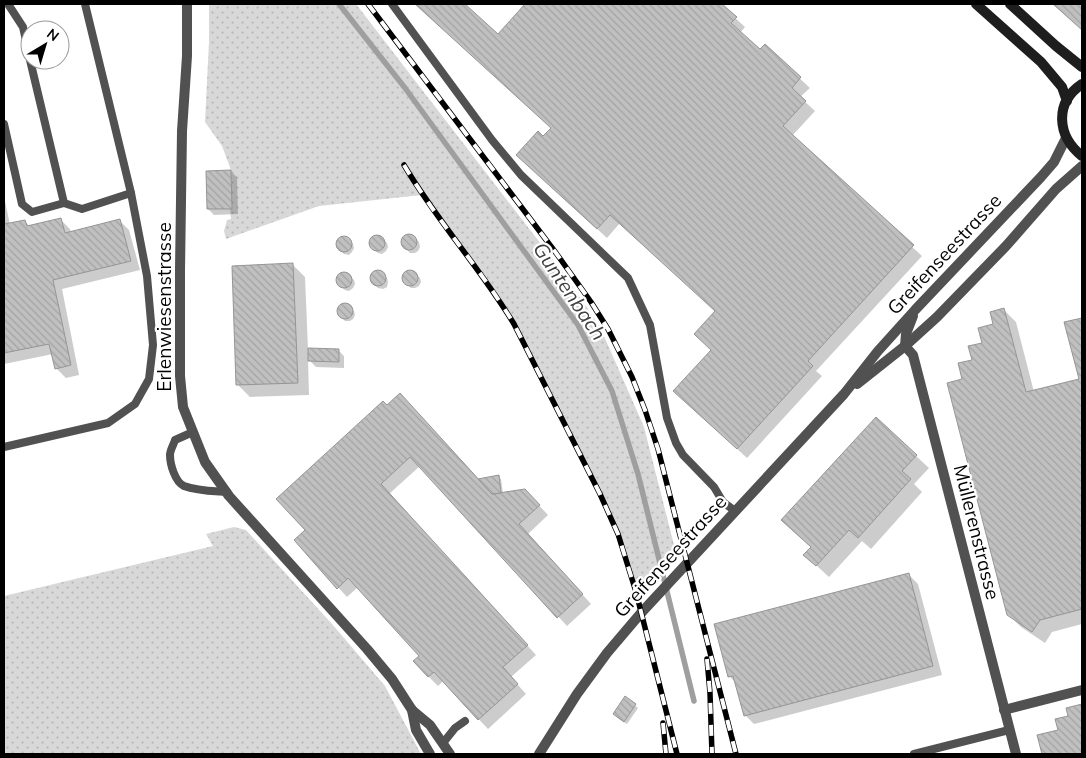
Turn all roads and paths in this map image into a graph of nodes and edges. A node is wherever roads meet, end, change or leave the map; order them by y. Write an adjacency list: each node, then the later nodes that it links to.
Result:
1 (6, 4): 7 (lane)
2 (85, 4): 16 (lane)
3 (186, 4): 21 (street, Erlenwiesenstrasse)
4 (392, 4): 24 (lane)
5 (976, 4): 11 (main road)
6 (1010, 4): 8 (main road)
7 (20, 23)
8 (1082, 67)
9 (33, 70): 17 (lane)
10 (1082, 84): 11 (main road)
11 (1067, 101): 13 (main road)
12 (4, 124): 17 (lane)
13 (1066, 138): 14 (main road); 18 (street, Greifenseestrasse)
14 (1082, 156)
15 (1082, 166): 19 (street, Greifenseestrasse)
16 (131, 193): 17 (lane); 22 (lane)
17 (64, 204)
18 (915, 310): 19 (street); 20 (street, Greifenseestrasse)
19 (906, 346): 20 (street, Greifenseestrasse); 27 (street, Müllerenstrasse)
20 (844, 394): 24 (street, Greifenseestrasse)
21 (193, 432): 23 (street, Erlenwiesenstrasse); 23 (lane)
22 (4, 447)
23 (227, 492): 26 (street, Erlenwiesenstrasse)
24 (734, 511): 33 (street, Greifenseestrasse)
25 (1082, 690): 27 (street)
26 (412, 710): 30 (street, Erlenwiesenstrasse); 31 (street, Erlenwiesenstrasse)
27 (1004, 710): 29 (street, Müllerenstrasse)
28 (465, 721): 30 (lane)
29 (1010, 730): 34 (lane); 35 (street, Müllerenstrasse)
30 (443, 743): 32 (street, Erlenwiesenstrasse)
31 (430, 754)
32 (450, 754)
33 (538, 754)
34 (914, 754)
35 (1016, 754)

